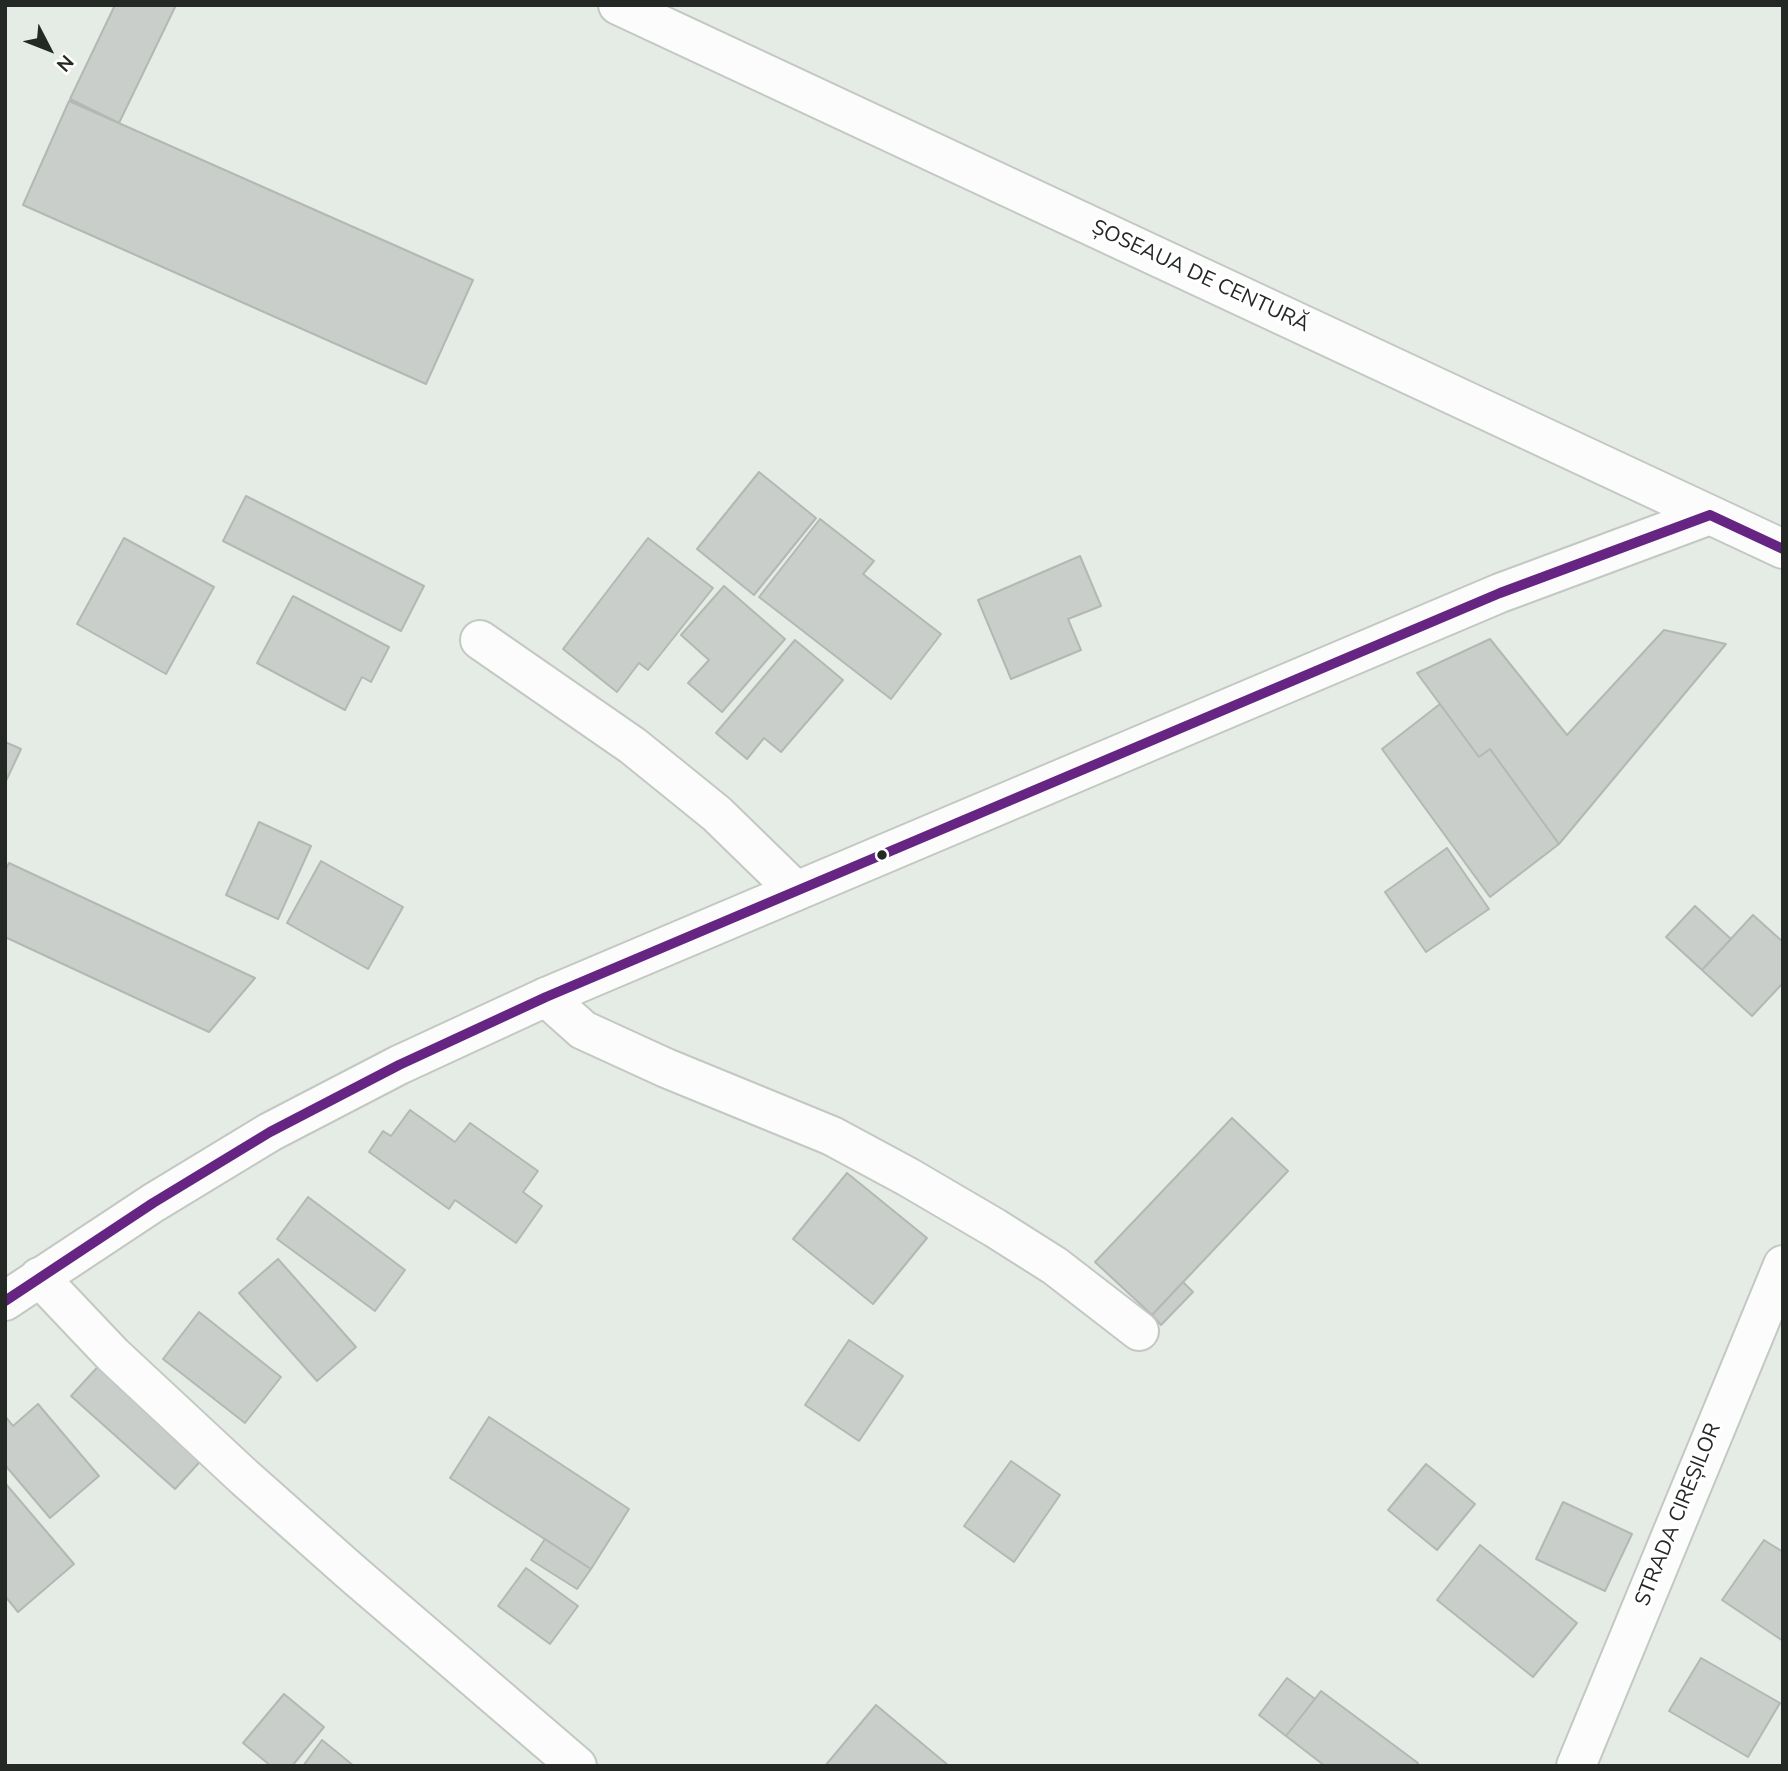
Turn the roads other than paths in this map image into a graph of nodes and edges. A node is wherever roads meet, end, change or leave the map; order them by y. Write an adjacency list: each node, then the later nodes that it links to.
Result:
1 (618, 5): 2 (main road, ȘOSEAUA DE CENTURĂ)
2 (1710, 515): 3 (main road, ȘOSEAUA DE CENTURĂ); 5 (main road)
3 (1783, 549)
4 (480, 640): 5 (main road)
5 (796, 891): 6 (main road)
6 (546, 997): 8 (main road); 10 (main road)
7 (1783, 1265): 12 (main road, STRADA CIREȘILOR)
8 (39, 1277): 9 (main road); 11 (main road)
9 (5, 1301)
10 (1139, 1331)
11 (577, 1766)
12 (1576, 1766)

